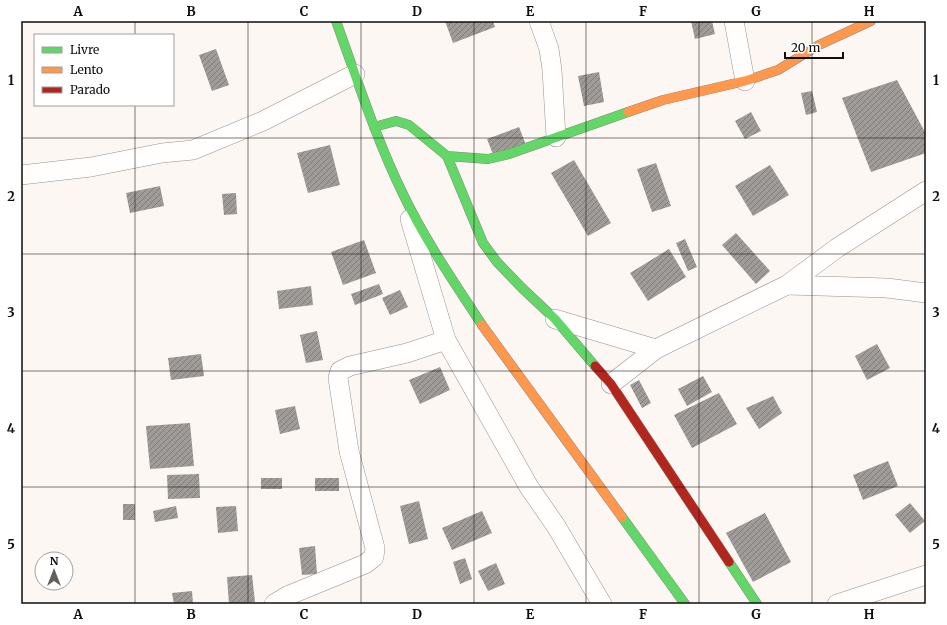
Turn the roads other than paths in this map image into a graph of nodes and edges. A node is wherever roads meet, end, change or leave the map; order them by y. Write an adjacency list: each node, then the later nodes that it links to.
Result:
1 (336, 21): 5 (street)
2 (539, 21): 8 (street)
3 (734, 21): 6 (street)
4 (871, 21): 6 (street)
5 (355, 74): 7 (street); 10 (street)
6 (745, 81): 8 (street)
7 (374, 127): 9 (street); 12 (street)
8 (556, 137): 9 (street)
9 (447, 156): 16 (street)
10 (21, 175)
11 (926, 191): 13 (street)
12 (403, 194): 17 (street); 23 (street)
13 (787, 285): 14 (street); 18 (street)
14 (926, 294): 15 (street)
15 (926, 297)
16 (555, 319): 18 (street); 19 (street)
17 (446, 340): 21 (street); 22 (street)
18 (656, 349): 19 (street)
19 (611, 384): 24 (street)
20 (926, 575): 25 (street)
21 (274, 604)
22 (602, 604)
23 (685, 604)
24 (757, 604)
25 (837, 604)

